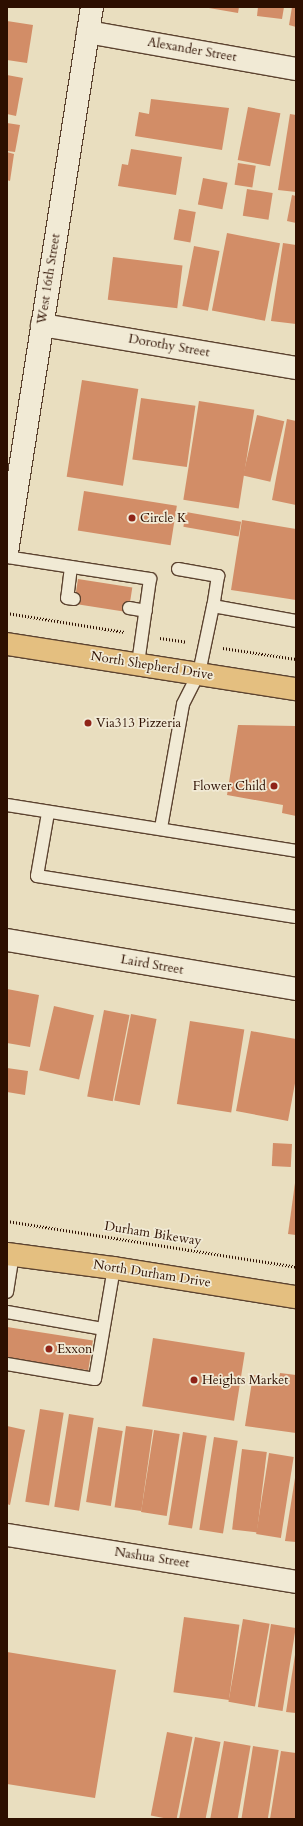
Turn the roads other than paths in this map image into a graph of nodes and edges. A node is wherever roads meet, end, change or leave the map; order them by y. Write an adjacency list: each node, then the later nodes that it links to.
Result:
1 (92, 7): 2 (street, West 16th Street)
2 (88, 32): 3 (street, Alexander Street); 4 (street, West 16th Street)
3 (296, 69)
4 (42, 325): 5 (street, Dorothy Street); 6 (street, West 16th Street)
5 (296, 368)
6 (7, 552)
7 (7, 557): 8 (lane)
8 (71, 567): 10 (lane); 13 (lane)
9 (178, 569): 11 (lane)
10 (74, 599)
11 (213, 606): 14 (lane); 17 (lane)
12 (129, 608): 13 (lane)
13 (146, 610): 16 (lane)
14 (296, 621)
15 (7, 644): 16 (main road, North Shepherd Drive)
16 (138, 664): 17 (main road, North Shepherd Drive)
17 (199, 673): 18 (main road, North Shepherd Drive); 21 (lane)
18 (296, 689)
19 (7, 805): 20 (lane)
20 (48, 813): 21 (lane); 23 (lane)
21 (161, 828): 22 (lane)
22 (296, 851)
23 (296, 917)
24 (7, 940): 25 (street, Laird Street)
25 (296, 989)
26 (10, 1254): 27 (main road, North Durham Drive); 28 (lane)
27 (114, 1268): 29 (main road, North Durham Drive); 31 (lane)
28 (7, 1292)
29 (296, 1297)
30 (7, 1312): 31 (lane)
31 (103, 1329): 32 (lane)
32 (7, 1364)
33 (7, 1535): 34 (street, Nashua Street)
34 (296, 1582)

